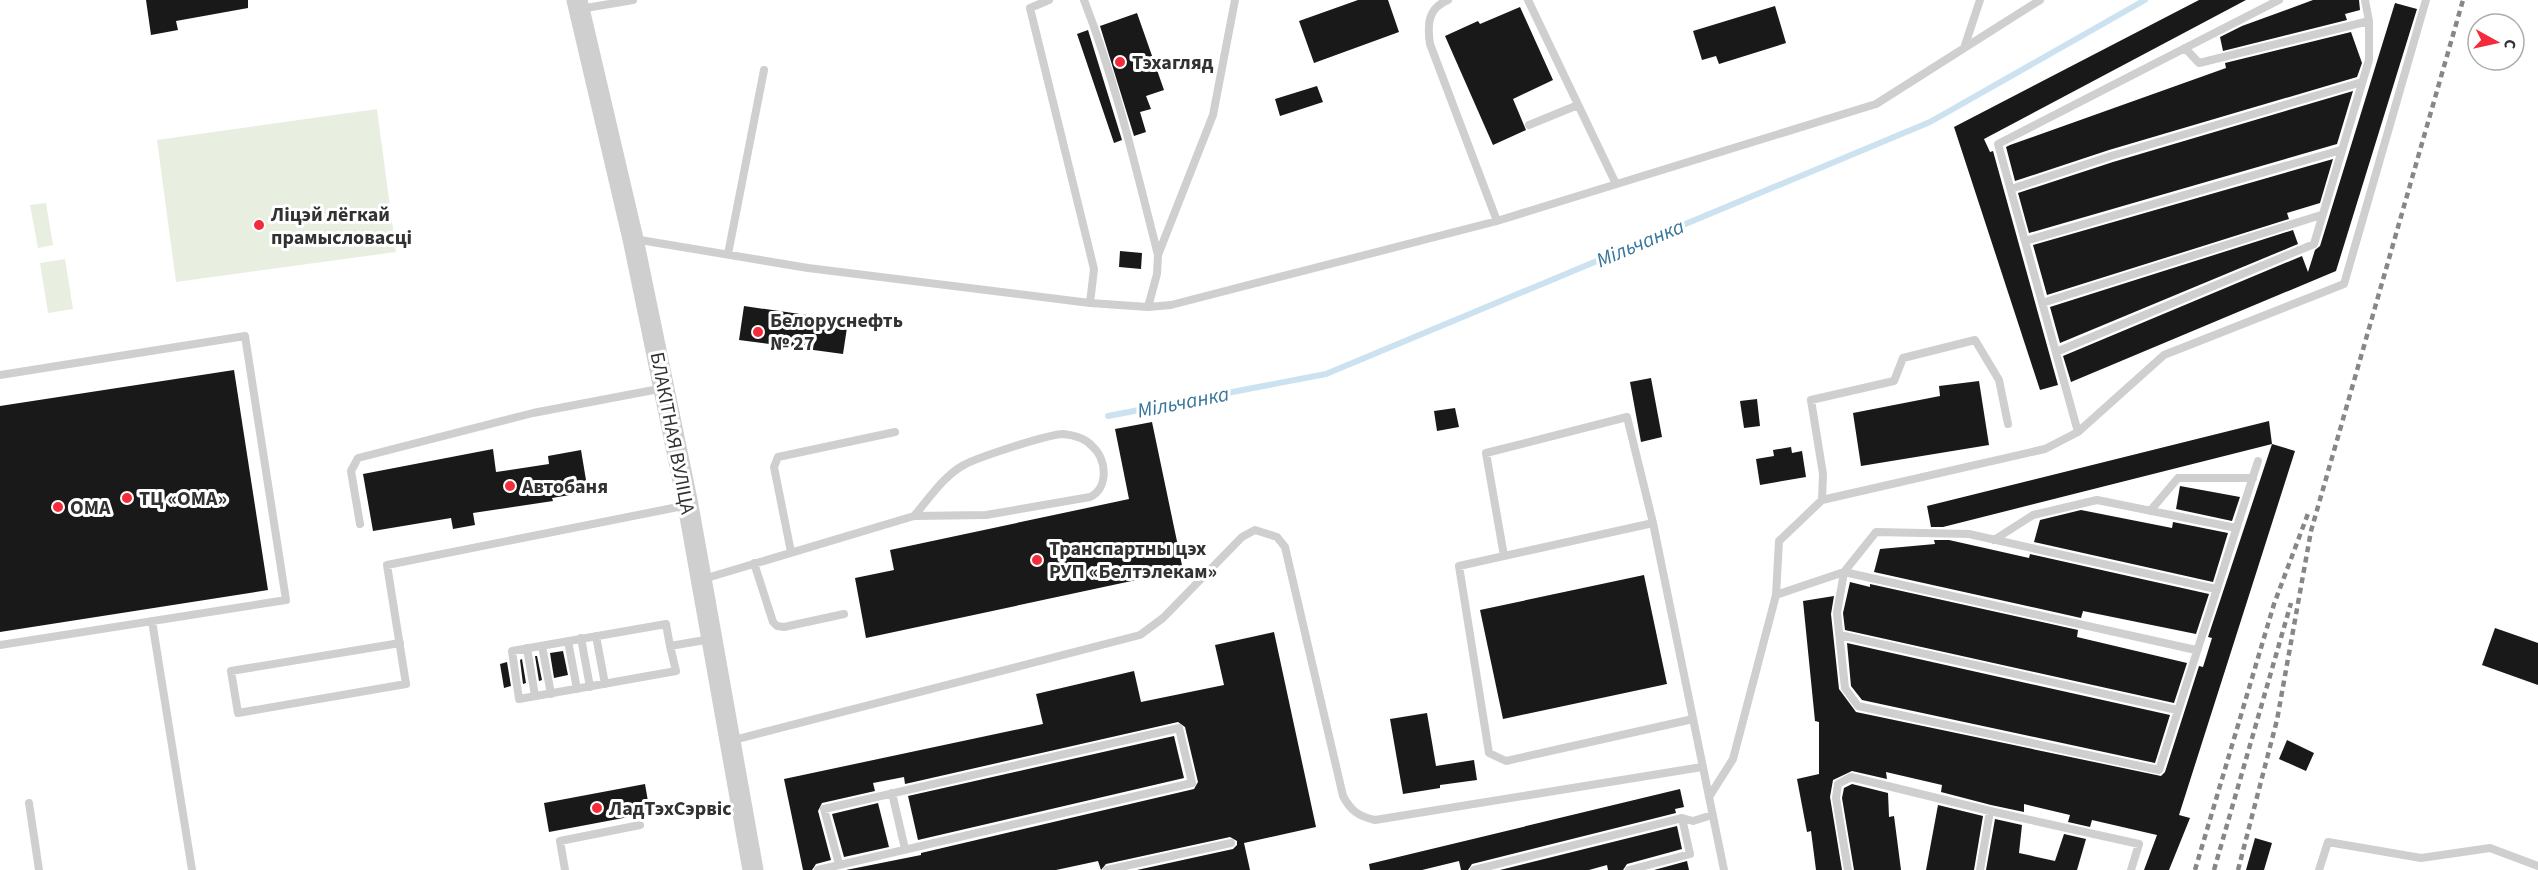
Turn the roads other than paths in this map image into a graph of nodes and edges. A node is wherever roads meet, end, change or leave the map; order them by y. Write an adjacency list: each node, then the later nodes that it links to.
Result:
1 (633, 0): 12 (lane)
2 (1049, 0): 29 (lane)
3 (1084, 0): 28 (lane)
4 (1236, 0): 28 (lane)
5 (1448, 0): 24 (lane)
6 (1528, 0): 18 (lane)
7 (1980, 0): 14 (lane)
8 (2040, 0): 14 (lane)
9 (2279, 0): 15 (lane)
10 (2365, 0): 13 (lane)
11 (2426, 0): 37 (lane)
12 (578, 5): 25 (street, БЛАКІТНАЯ ВУЛІЦА)
13 (2369, 21): 15 (lane); 17 (lane)
14 (1965, 45): 21 (lane)
15 (2185, 48): 22 (lane)
16 (764, 70): 27 (lane)
17 (2362, 82): 20 (lane); 22 (lane)
18 (1578, 105): 19 (lane); 21 (lane)
19 (1529, 125)
20 (2341, 150): 23 (lane); 26 (lane)
21 (1616, 184): 24 (lane)
22 (2011, 189): 26 (lane)
23 (2321, 215): 30 (lane); 32 (lane)
24 (1497, 221): 31 (lane)
25 (633, 239): 27 (lane); 34 (street, БЛАКІТНАЯ ВУЛІЦА)
26 (2025, 241): 30 (lane)
27 (728, 254): 29 (lane)
28 (1158, 255): 31 (lane)
29 (1090, 303): 31 (lane)
30 (2042, 303): 32 (lane)
31 (1148, 307)
32 (2056, 352): 37 (lane)
33 (0, 375): 56 (lane)
34 (664, 388): 41 (street, БЛАКІТНАЯ ВУЛІЦА); 45 (lane)
35 (2008, 424): 40 (lane)
36 (895, 432): 48 (lane)
37 (2078, 432): 40 (lane)
38 (2258, 461): 39 (lane)
39 (2253, 478): 42 (lane); 46 (lane)
40 (1822, 500): 54 (lane)
41 (688, 505): 52 (street, БЛАКІТНАЯ ВУЛІЦА); 62 (lane)
42 (2150, 511): 46 (lane); 47 (lane)
43 (914, 516): 43 (lane); 48 (lane)
44 (1653, 523): 49 (lane); 49 (lane); 74 (lane)
45 (360, 524)
46 (2236, 528): 53 (lane)
47 (1994, 540): 51 (lane); 53 (lane)
48 (791, 552): 50 (lane)
49 (1504, 556): 74 (lane)
50 (754, 563): 52 (lane); 55 (lane)
51 (1844, 572): 54 (lane); 57 (lane); 67 (lane)
52 (700, 580): 60 (street, БЛАКІТНАЯ ВУЛІЦА)
53 (2216, 589): 67 (lane)
54 (1776, 595): 78 (lane)
55 (844, 614)
56 (152, 621): 63 (lane); 90 (lane)
57 (1840, 635): 73 (lane); 73 (lane)
58 (596, 636): 59 (lane); 65 (lane); 68 (lane)
59 (581, 638): 61 (lane); 69 (lane)
60 (711, 639): 65 (lane); 75 (street, БЛАКІТНАЯ ВУЛІЦА)
61 (568, 641): 64 (lane); 70 (lane)
62 (400, 642): 62 (lane)
63 (0, 645)
64 (542, 646): 66 (lane); 71 (lane)
65 (670, 646): 68 (lane)
66 (526, 648): 72 (lane); 72 (lane)
67 (2196, 650): 73 (lane)
68 (605, 684): 69 (lane)
69 (590, 687): 70 (lane)
70 (577, 689): 71 (lane)
71 (551, 694): 72 (lane)
72 (535, 696)
73 (2177, 711)
74 (1694, 719): 76 (lane)
75 (730, 741): 76 (lane); 92 (street, БЛАКІТНАЯ ВУЛІЦА)
76 (1702, 767): 78 (lane)
77 (892, 793): 85 (lane); 85 (lane); 86 (lane)
78 (1708, 797): 81 (lane)
79 (29, 803): 89 (lane)
80 (1990, 811): 98 (lane); 99 (lane); 100 (lane)
81 (1712, 815): 82 (lane); 97 (lane)
82 (1682, 819): 95 (lane); 96 (lane)
83 (640, 825): 91 (lane)
84 (1231, 843): 87 (lane)
85 (905, 849): 86 (lane)
86 (838, 864): 93 (lane)
87 (1144, 866): 94 (lane)
88 (2538, 866): 101 (lane)
89 (39, 870)
90 (192, 870)
91 (565, 870)
92 (753, 870)
93 (818, 870)
94 (1107, 870)
95 (1474, 870)
96 (1629, 870)
97 (1724, 870)
98 (1848, 870)
99 (1980, 870)
100 (2131, 870)
101 (2319, 870)

